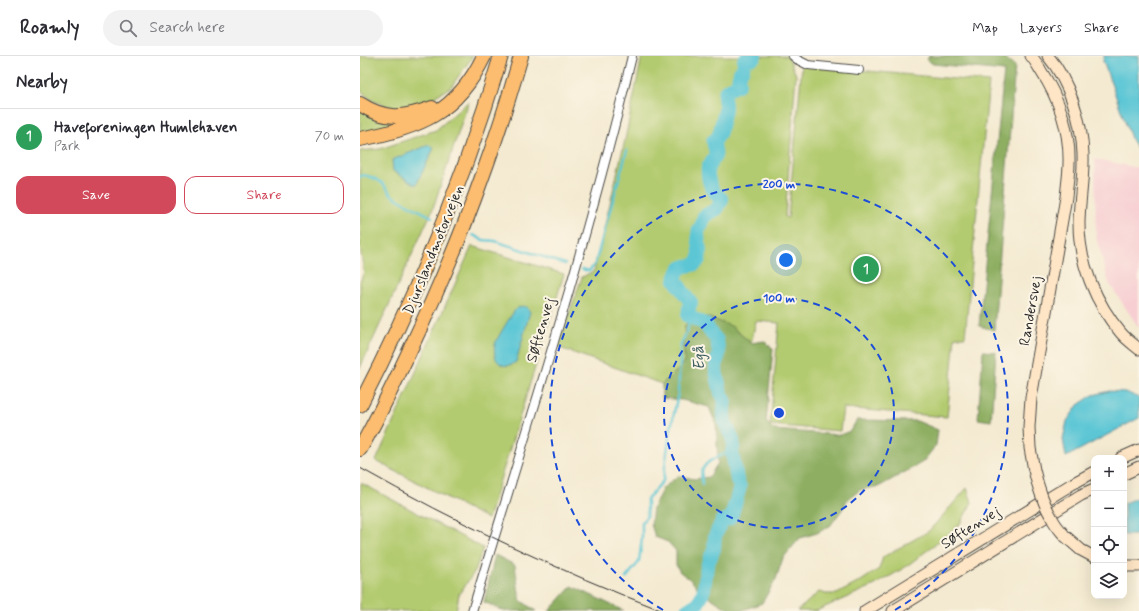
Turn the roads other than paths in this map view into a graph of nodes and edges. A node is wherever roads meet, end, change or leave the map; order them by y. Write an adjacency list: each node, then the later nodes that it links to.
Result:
1 (481, 56): 10 (highway)
2 (484, 56): 11 (highway)
3 (500, 56): 13 (highway, Djurslandmotorvejen)
4 (521, 56): 14 (highway, Djurslandmotorvejen)
5 (632, 56): 24 (street, Søftenvej)
6 (793, 56): 9 (street)
7 (1031, 56): 21 (main road, Randersvej, bridge)
8 (1048, 56): 12 (main road)
9 (858, 70)
10 (360, 104)
11 (360, 139)
12 (1139, 349)
13 (360, 404)
14 (360, 449)
15 (1139, 450): 16 (main road)
16 (1127, 455)
17 (1139, 467): 18 (main road)
18 (1127, 473)
19 (1091, 474): 25 (main road, Søftenvej)
20 (1091, 490): 26 (main road, Søftenvej)
21 (1091, 555)
22 (1127, 566): 23 (main road)
23 (1139, 566)
24 (472, 611)
25 (865, 611)
26 (893, 611)

